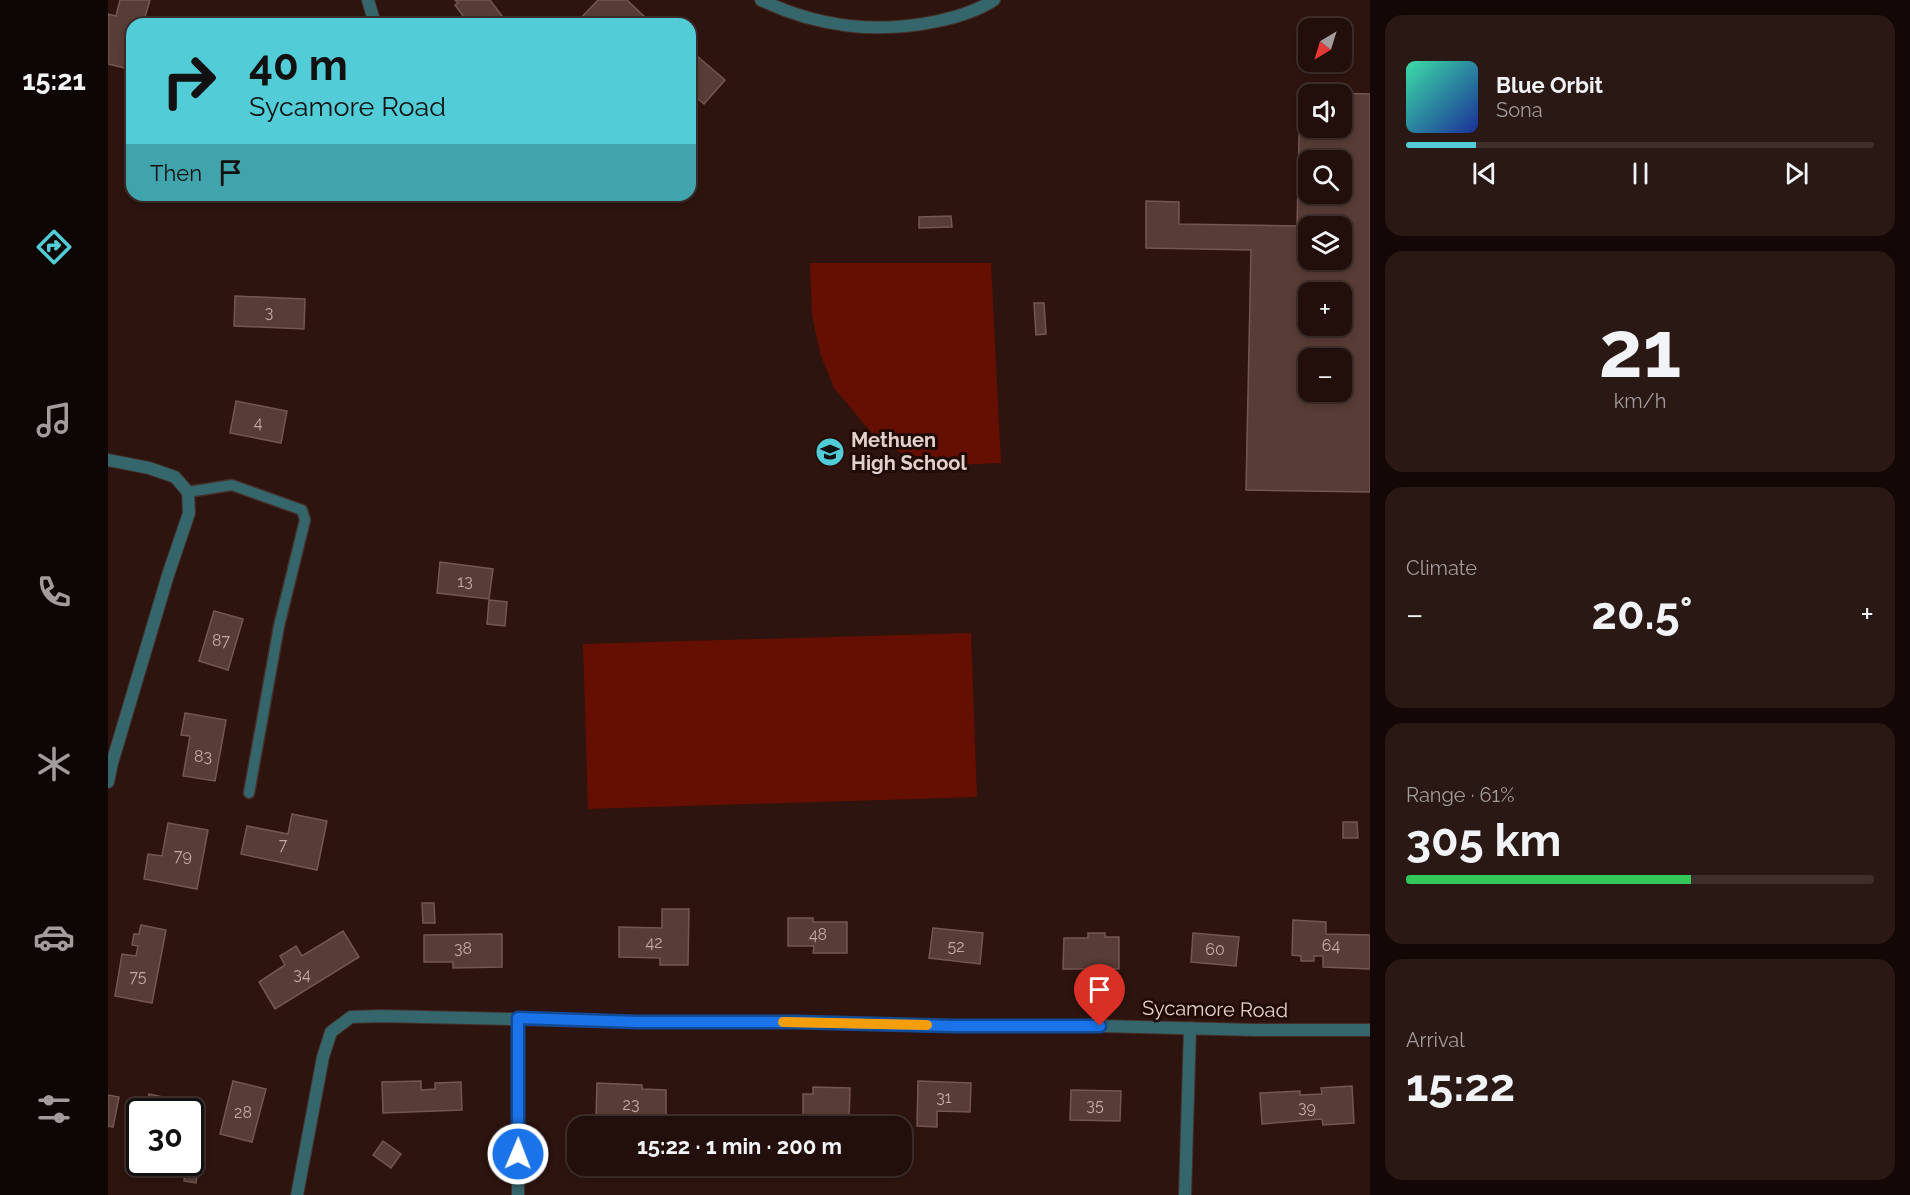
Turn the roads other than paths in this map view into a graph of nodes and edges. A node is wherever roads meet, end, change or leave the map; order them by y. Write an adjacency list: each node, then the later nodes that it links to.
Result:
1 (368, 0): 4 (street)
2 (761, 0): 3 (street)
3 (994, 0)
4 (373, 18)
5 (108, 460): 6 (street)
6 (188, 492): 7 (street); 8 (lane)
7 (108, 782)
8 (249, 793)
9 (518, 1018): 10 (street, Sycamore Road); 12 (street, Sycamore Road); 13 (street)
10 (1190, 1028): 11 (street, Sycamore Road); 14 (street)
11 (1370, 1030)
12 (297, 1195)
13 (518, 1195)
14 (1185, 1195)

